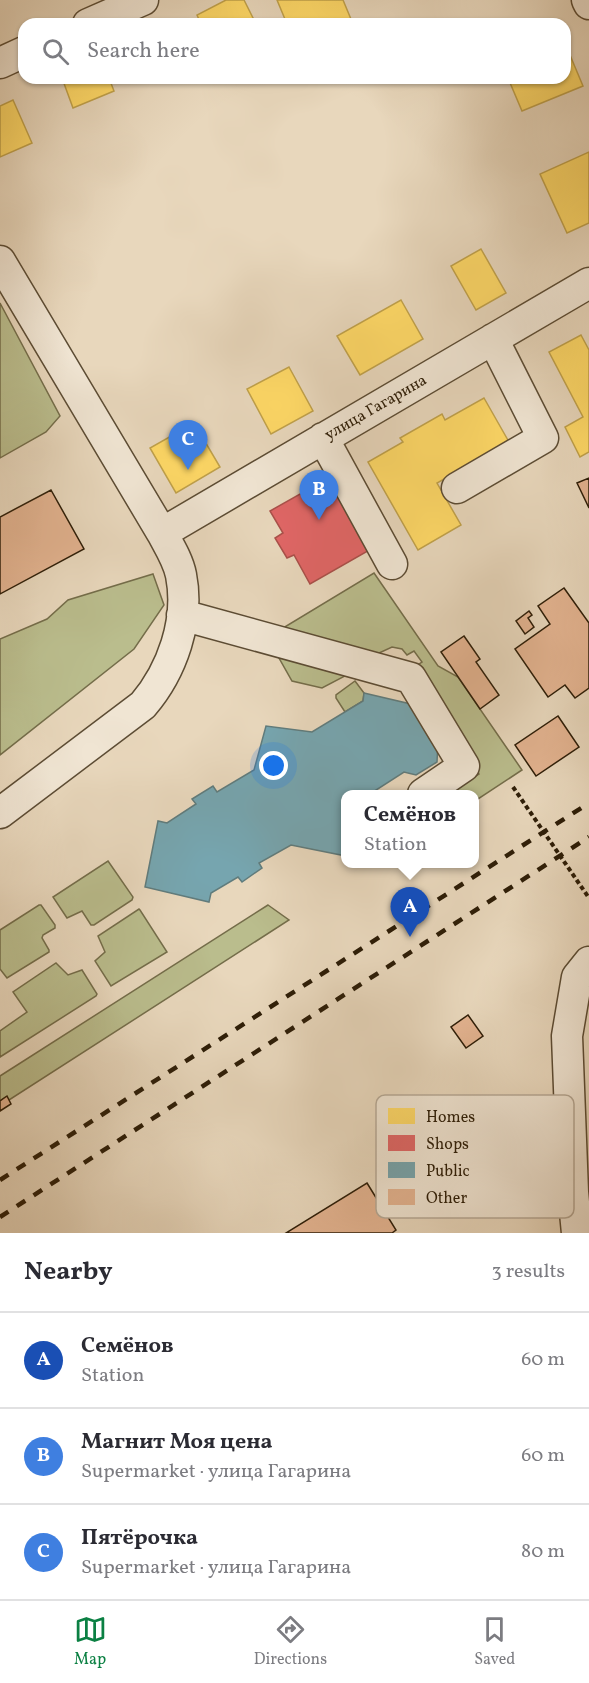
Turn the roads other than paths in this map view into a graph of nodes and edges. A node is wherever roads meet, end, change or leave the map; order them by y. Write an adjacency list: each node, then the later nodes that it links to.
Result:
1 (143, 0): 2 (street)
2 (102, 18)
3 (18, 55): 4 (street)
4 (0, 63)
5 (0, 261): 10 (street)
6 (587, 288): 7 (street, улица Гагарина)
7 (493, 339): 8 (street, улица Гагарина); 9 (street)
8 (323, 438): 10 (street, улица Гагарина); 11 (street)
9 (457, 488)
10 (162, 533): 12 (street)
11 (392, 564)
12 (182, 615): 13 (street); 14 (street)
13 (430, 790)
14 (0, 813)
15 (589, 962): 16 (street)
16 (569, 1095)
17 (574, 1200): 18 (street)
18 (578, 1233)

